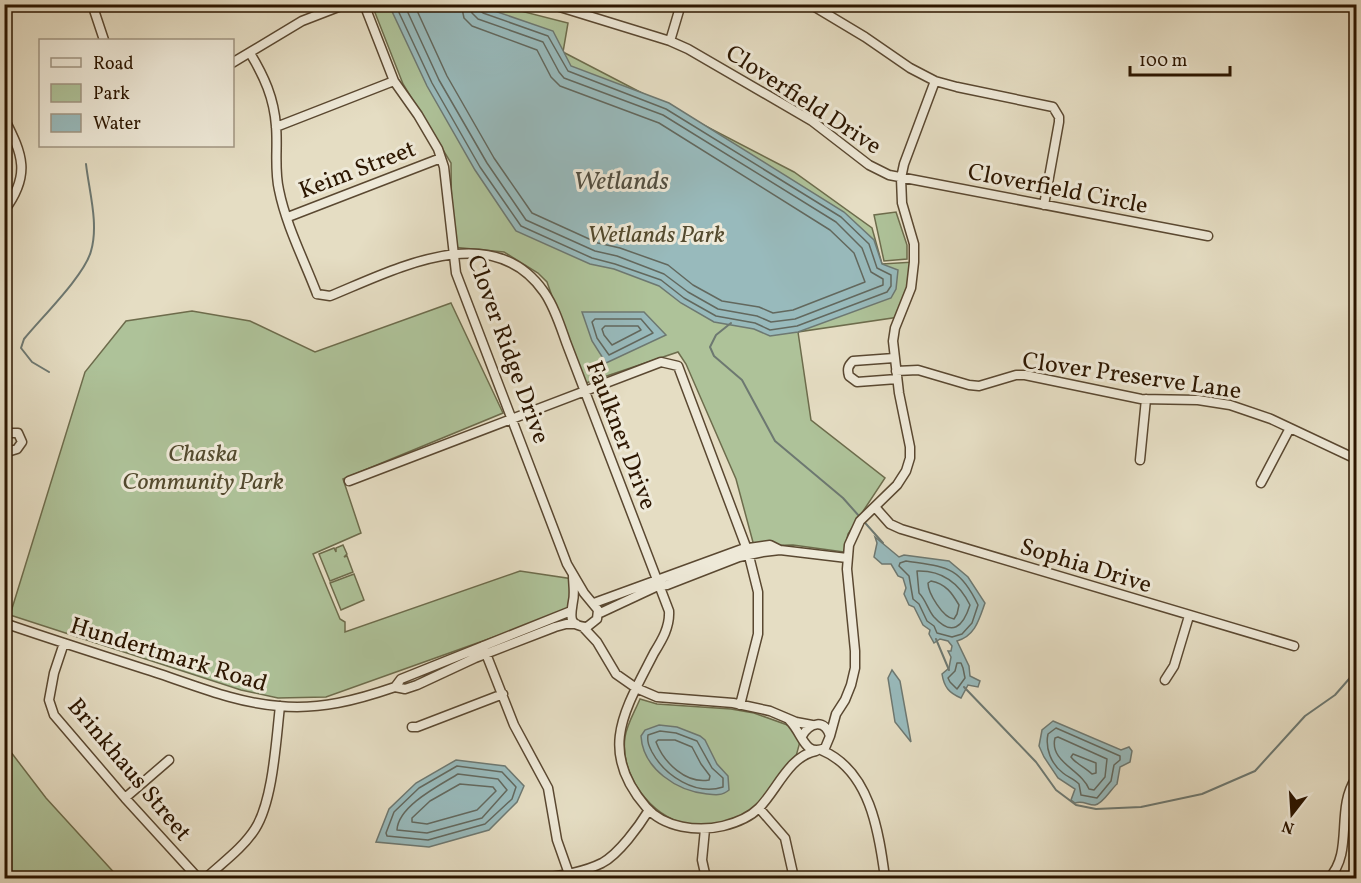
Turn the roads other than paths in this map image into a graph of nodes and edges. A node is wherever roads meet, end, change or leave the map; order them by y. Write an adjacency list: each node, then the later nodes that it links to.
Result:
1 (92, 4): 7 (street)
2 (346, 4): 9 (street)
3 (364, 4): 11 (street, Clover Ridge Drive)
4 (550, 4): 8 (street, Cloverfield Drive)
5 (681, 4): 8 (street)
6 (810, 4): 12 (street)
7 (104, 39)
8 (670, 41): 16 (street, Cloverfield Drive)
9 (250, 53): 10 (street); 14 (street)
10 (234, 62)
11 (394, 81): 14 (street); 15 (street, Clover Ridge Drive)
12 (935, 81): 16 (street); 17 (street)
13 (4, 118): 18 (street)
14 (276, 127): 19 (street)
15 (441, 158): 19 (street, Keim Street); 21 (street, Clover Ridge Drive)
16 (901, 178): 17 (street, Cloverfield Circle); 22 (street)
17 (1044, 205): 20 (street, Cloverfield Circle)
18 (4, 211)
19 (288, 217): 21 (street, Faulkner Drive)
20 (1208, 236)
21 (453, 254): 24 (street, Faulkner Drive); 26 (street, Clover Ridge Drive)
22 (894, 358): 23 (street); 23 (street, Clover Preserve Lane)
23 (897, 375): 25 (street, Clover Preserve Lane); 34 (street)
24 (586, 392): 26 (street); 35 (street); 38 (street, Faulkner Drive)
25 (1146, 399): 27 (street, Clover Preserve Lane); 31 (street)
26 (512, 417): 32 (street); 37 (street, Clover Ridge Drive)
27 (1290, 428): 30 (street, Clover Preserve Lane); 33 (street)
28 (4, 437): 29 (street)
29 (4, 453)
30 (1356, 459)
31 (1140, 460)
32 (349, 481)
33 (1261, 483)
34 (875, 507): 36 (street); 41 (street, Sophia Drive)
35 (748, 551): 36 (street); 38 (street); 52 (street)
36 (847, 558): 54 (street)
37 (573, 575): 39 (street, Clover Ridge Drive); 40 (street, Clover Ridge Drive)
38 (657, 583): 39 (street); 42 (street); 50 (street, Faulkner Drive)
39 (591, 601): 40 (street); 42 (street)
40 (572, 608): 44 (street); 48 (street)
41 (1189, 616): 47 (street, Sophia Drive); 49 (street)
42 (598, 617): 44 (street); 45 (street)
43 (4, 622): 46 (street, Hundertmark Road)
44 (579, 625): 45 (street); 48 (street)
45 (597, 642): 50 (street)
46 (64, 643): 53 (street, Hundertmark Road); 65 (street, Brinkhaus Street)
47 (1294, 646)
48 (485, 650): 51 (street); 53 (street, Hundertmark Road)
49 (1165, 680)
50 (636, 688): 52 (street); 67 (street)
51 (503, 694): 57 (street); 69 (street)
52 (740, 705): 55 (street)
53 (280, 706): 71 (street)
54 (836, 714): 56 (street); 59 (street)
55 (788, 719): 56 (street); 58 (street)
56 (815, 725): 58 (street); 59 (street)
57 (412, 727)
58 (802, 738): 60 (street); 63 (street)
59 (830, 738): 60 (street); 62 (street)
60 (819, 750): 62 (street); 63 (street)
61 (169, 760): 65 (street)
62 (840, 760): 75 (street)
63 (796, 761): 66 (street)
64 (1356, 778): 76 (street)
65 (125, 798): 70 (street, Brinkhaus Street)
66 (759, 808): 68 (street); 74 (street)
67 (649, 810): 68 (street); 69 (street)
68 (705, 829): 73 (street)
69 (569, 874): 72 (street)
70 (198, 879)
71 (206, 879)
72 (543, 879)
73 (706, 879)
74 (794, 879)
75 (885, 879)
76 (1329, 879)

